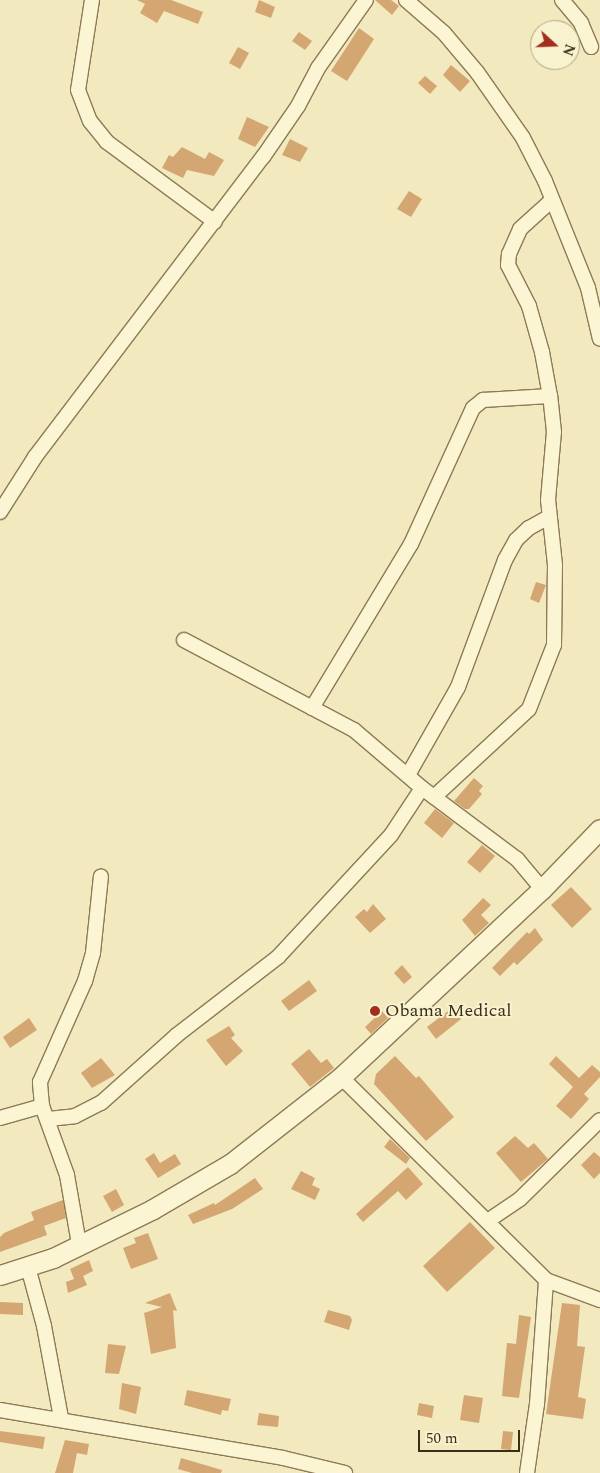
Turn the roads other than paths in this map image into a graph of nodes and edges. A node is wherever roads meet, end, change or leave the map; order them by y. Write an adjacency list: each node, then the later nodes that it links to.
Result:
1 (92, 0): 7 (street)
2 (366, 0): 7 (street)
3 (406, 0): 6 (street)
4 (562, 0): 5 (street)
5 (591, 47)
6 (552, 200): 8 (street); 9 (street)
7 (215, 222): 10 (street)
8 (600, 339)
9 (550, 396): 11 (street); 13 (street)
10 (0, 512)
11 (549, 517): 14 (street); 16 (street)
12 (184, 640): 13 (street)
13 (312, 708): 14 (street)
14 (408, 774): 15 (street)
15 (422, 788): 16 (street); 23 (street)
16 (434, 797): 19 (street)
17 (600, 829): 19 (street)
18 (101, 876): 21 (street)
19 (542, 889): 20 (street)
20 (341, 1078): 25 (street); 26 (street)
21 (42, 1106): 22 (street); 23 (street)
22 (0, 1118)
23 (48, 1119): 26 (street)
24 (600, 1120): 25 (street)
25 (489, 1220): 29 (street)
26 (79, 1244): 27 (street)
27 (28, 1267): 28 (street); 32 (street)
28 (0, 1275)
29 (546, 1280): 30 (street); 34 (street)
30 (600, 1300)
31 (0, 1410): 32 (street)
32 (61, 1418): 33 (street)
33 (345, 1473)
34 (527, 1473)

